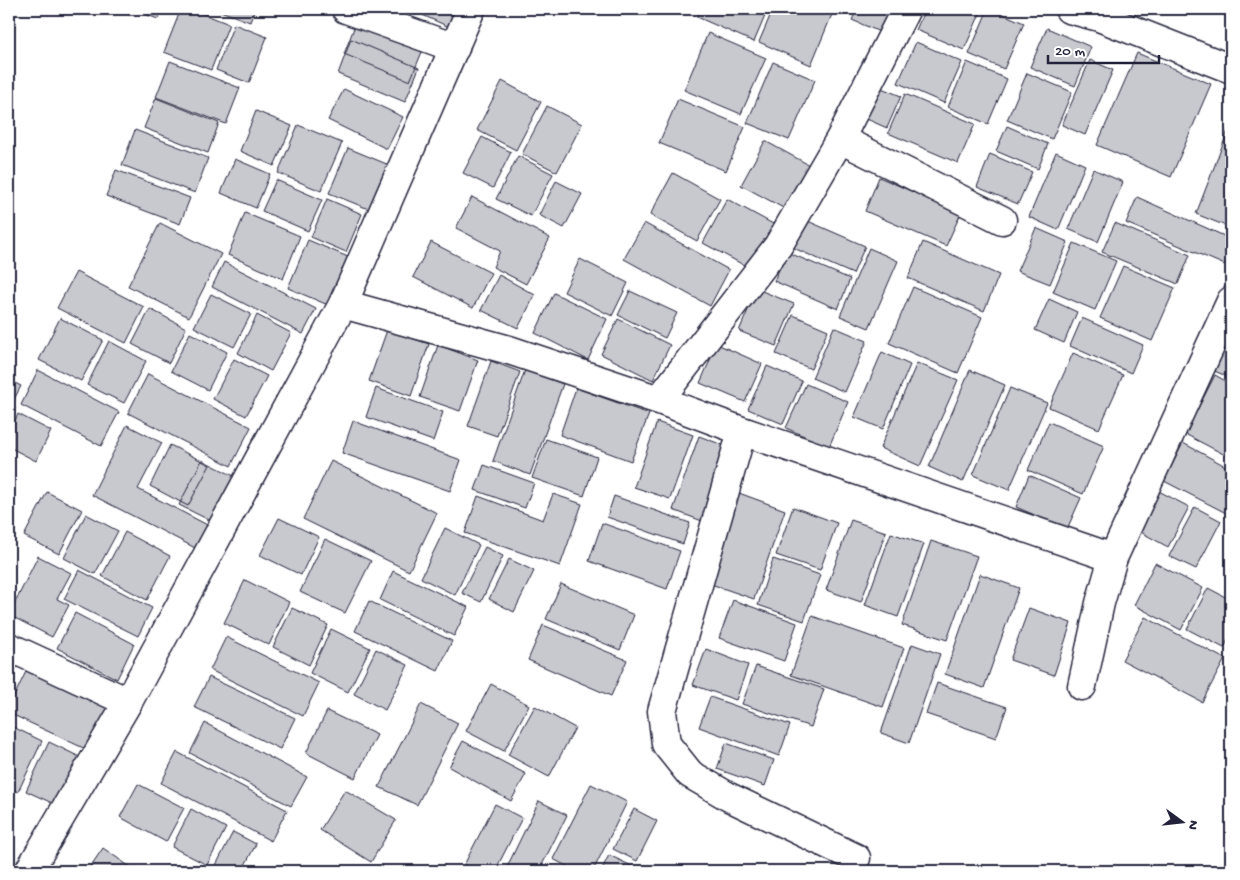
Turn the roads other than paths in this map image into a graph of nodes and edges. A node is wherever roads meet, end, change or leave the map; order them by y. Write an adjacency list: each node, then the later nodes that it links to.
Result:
1 (346, 9): 5 (street)
2 (471, 9): 5 (street)
3 (906, 9): 7 (street)
4 (1069, 9): 6 (street)
5 (454, 48): 10 (street)
6 (1231, 68)
7 (840, 139): 8 (street); 11 (street)
8 (1002, 220)
9 (1231, 302): 13 (street)
10 (343, 304): 11 (street); 16 (street)
11 (659, 400): 12 (street)
12 (742, 431): 13 (street); 17 (street)
13 (1113, 558): 15 (street)
14 (9, 647): 16 (street)
15 (1082, 686)
16 (128, 702): 18 (street)
17 (856, 858)
18 (30, 871)

